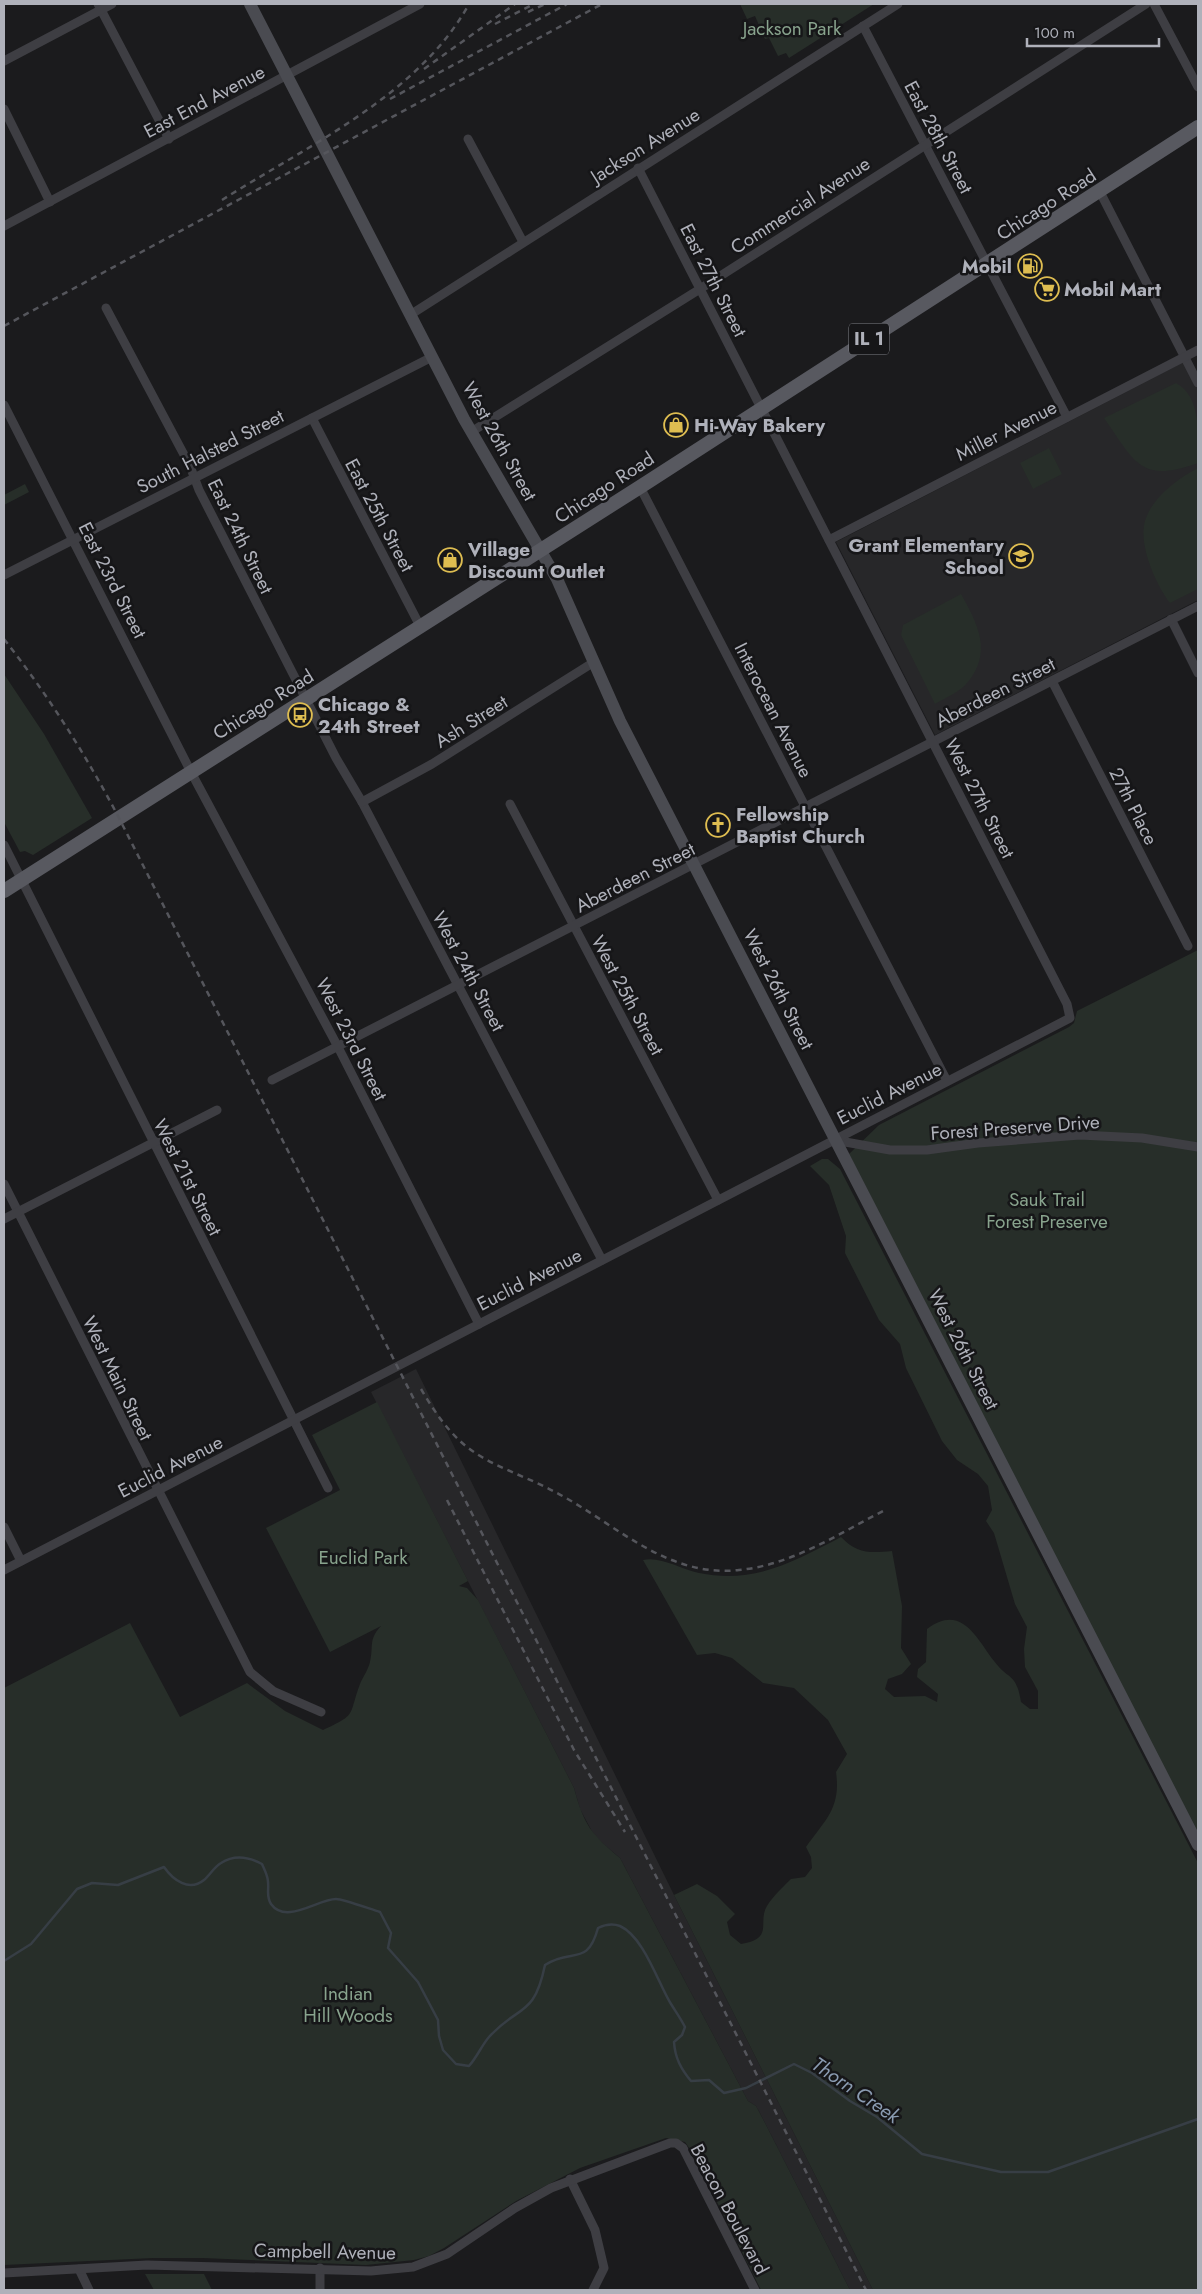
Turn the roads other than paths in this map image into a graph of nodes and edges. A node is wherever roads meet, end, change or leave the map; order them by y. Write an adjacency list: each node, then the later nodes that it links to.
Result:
1 (112, 4): 7 (street)
2 (250, 4): 10 (street, West 26th Street)
3 (420, 4): 10 (street, East End Avenue)
4 (898, 4): 8 (street, Jackson Avenue)
5 (1146, 4): 16 (street, Commercial Avenue)
6 (1154, 4): 11 (street)
7 (99, 7): 9 (street); 14 (street)
8 (863, 26): 16 (street, East 28th Street); 17 (street, Jackson Avenue)
9 (4, 61)
10 (287, 76): 14 (street, East End Avenue); 25 (street, West 26th Street)
11 (1198, 87)
12 (4, 110): 19 (street)
13 (1198, 127): 18 (main road, Chicago Road / IL 1)
14 (169, 139): 19 (street, East End Avenue)
15 (468, 139): 21 (street)
16 (925, 144): 22 (street, East 28th Street); 23 (street, Commercial Avenue)
17 (638, 168): 21 (street, Jackson Avenue); 23 (street, East 27th Street)
18 (1100, 192): 22 (main road, Chicago Road / IL 1); 28 (street)
19 (50, 202): 20 (street, East End Avenue)
20 (4, 226)
21 (523, 242): 25 (street, Jackson Avenue)
22 (987, 263): 31 (main road, Chicago Road / IL 1); 32 (street, East 28th Street)
23 (700, 289): 31 (street, East 27th Street); 34 (street, Commercial Avenue)
24 (106, 308): 35 (street, East 24th Street)
25 (410, 315): 27 (street, West 26th Street)
26 (1198, 350): 28 (street, Miller Avenue)
27 (432, 357): 33 (street, South Halsted Street); 34 (street, West 26th Street)
28 (1185, 357): 29 (street); 32 (street, Miller Avenue)
29 (1198, 383)
30 (4, 404): 37 (street, East 23rd Street)
31 (762, 407): 36 (main road, Chicago Road / IL 1); 38 (street, West 27th Street)
32 (1067, 417): 38 (street, Miller Avenue)
33 (312, 418): 35 (street, South Halsted Street); 43 (street, East 25th Street)
34 (472, 432): 39 (street, West 26th Street)
35 (194, 478): 37 (street, South Halsted Street); 47 (street, East 24th Street)
36 (640, 487): 39 (main road, Chicago Road / IL 1); 52 (street, Interocean Avenue)
37 (74, 539): 40 (street, South Halsted Street); 49 (street, East 23rd Street)
38 (830, 540): 48 (street, West 27th Street)
39 (540, 550): 43 (main road, Chicago Road / IL 1); 44 (street, West 26th Street)
40 (4, 575)
41 (1198, 606): 42 (street, Aberdeen Street)
42 (1171, 619): 45 (street); 46 (street, Aberdeen Street)
43 (420, 626): 47 (main road, Chicago Road / IL 1)
44 (594, 662): 50 (street, Ash Street); 54 (street, West 26th Street)
45 (1198, 673)
46 (1052, 681): 48 (street, Aberdeen Street); 58 (street, 27th Place)
47 (306, 699): 49 (main road, Chicago Road / IL 1); 50 (street, West 24th Street)
48 (932, 742): 52 (street, Aberdeen Street); 60 (street, West 27th Street)
49 (192, 772): 55 (main road, Chicago Road / IL 1); 61 (street, West 23rd Street)
50 (362, 802): 59 (street, West 24th Street)
51 (510, 804): 57 (street, West 25th Street)
52 (806, 807): 54 (street, Aberdeen Street); 63 (street, Interocean Avenue)
53 (4, 845): 55 (street, West 21st Street)
54 (694, 864): 57 (street, Aberdeen Street); 65 (street, West 26th Street)
55 (22, 880): 56 (main road, Chicago Road / IL 1); 66 (street, West 21st Street)
56 (4, 891)
57 (574, 926): 59 (street, Aberdeen Street); 69 (street, West 25th Street)
58 (1188, 946)
59 (457, 986): 61 (street, Aberdeen Street); 72 (street, West 24th Street)
60 (1070, 1018): 63 (street, Euclid Avenue)
61 (338, 1047): 62 (street, Aberdeen Street); 73 (street, West 23rd Street)
62 (272, 1080)
63 (947, 1081): 65 (street, Euclid Avenue)
64 (217, 1110): 66 (street)
65 (834, 1140): 67 (street, Forest Preserve Drive); 69 (street, Euclid Avenue); 81 (street, West 26th Street)
66 (152, 1143): 70 (street); 74 (street, West 21st Street)
67 (1198, 1148)
68 (4, 1184): 70 (street, West Main Street)
69 (718, 1200): 72 (street, Euclid Avenue)
70 (18, 1212): 71 (street); 76 (street, West Main Street)
71 (4, 1220)
72 (602, 1260): 73 (street, Euclid Avenue)
73 (479, 1324): 74 (street, Euclid Avenue)
74 (294, 1420): 75 (street, West 21st Street); 76 (street, Euclid Avenue)
75 (328, 1488)
76 (156, 1491): 78 (street, Euclid Avenue); 80 (street, West Main Street)
77 (4, 1528): 78 (street)
78 (21, 1561): 79 (street, Euclid Avenue)
79 (4, 1570)
80 (321, 1712)
81 (1198, 1845)
82 (676, 2143): 83 (street, Campbell Avenue); 90 (street, Beacon Boulevard)
83 (570, 2179): 84 (street, Campbell Avenue); 89 (street)
84 (320, 2268): 85 (street, Campbell Avenue); 88 (street)
85 (78, 2269): 86 (street, Campbell Avenue); 87 (street)
86 (4, 2274)
87 (90, 2290)
88 (320, 2290)
89 (593, 2290)
90 (754, 2290)

